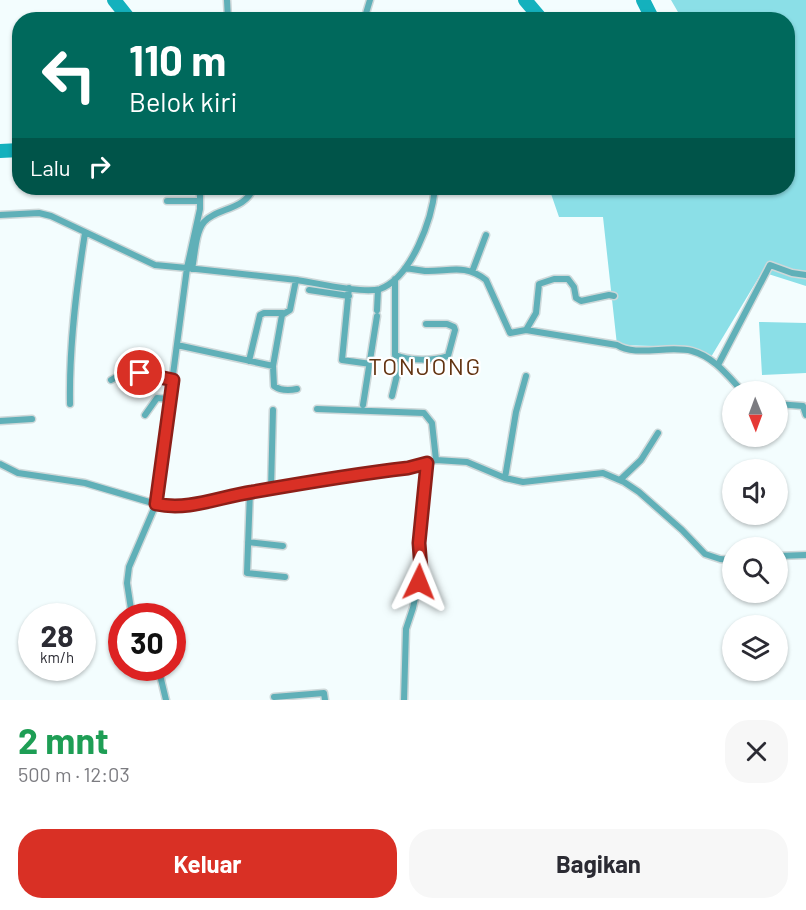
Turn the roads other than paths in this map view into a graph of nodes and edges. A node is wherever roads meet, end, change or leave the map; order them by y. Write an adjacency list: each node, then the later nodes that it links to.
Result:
1 (200, 195): 5 (street)
2 (250, 195): 9 (street)
3 (434, 195): 10 (street)
4 (167, 201): 5 (street)
5 (200, 201): 9 (street)
6 (0, 215): 7 (street)
7 (85, 233): 9 (street); 36 (street)
8 (486, 235): 11 (street)
9 (190, 268): 14 (street); 23 (street)
10 (405, 268): 11 (street); 13 (street)
11 (472, 272): 22 (street)
12 (806, 275): 27 (street)
13 (395, 279): 17 (street); 24 (street)
14 (296, 280): 15 (street); 20 (street)
15 (350, 288): 17 (street); 18 (street)
16 (309, 290): 18 (street)
17 (378, 290): 26 (street)
18 (349, 296): 26 (street)
19 (614, 296): 22 (street)
20 (283, 313): 25 (street); 28 (street)
21 (426, 324): 24 (street)
22 (526, 330): 27 (street)
23 (177, 345): 25 (street); 31 (street)
24 (401, 358): 34 (street)
25 (249, 362): 28 (street)
26 (371, 364): 38 (street)
27 (718, 365): 32 (street)
28 (273, 366): 33 (street)
29 (526, 376): 49 (street)
30 (111, 380): 31 (street)
31 (173, 380): 35 (street)
32 (733, 381)
33 (297, 389)
34 (392, 396)
35 (170, 399): 41 (street); 53 (street)
36 (70, 404)
37 (788, 404): 42 (street)
38 (363, 405)
39 (317, 409): 46 (street)
40 (273, 410): 51 (street)
41 (145, 415)
42 (806, 415)
43 (32, 419): 44 (street)
44 (0, 421)
45 (658, 432): 50 (street)
46 (436, 460): 47 (street); 49 (street)
47 (427, 463): 51 (street); 65 (street)
48 (0, 464): 53 (street)
49 (505, 478): 50 (street)
50 (620, 480): 58 (street)
51 (271, 489): 52 (street)
52 (250, 492): 53 (street); 54 (street)
53 (156, 504): 60 (street)
54 (248, 542): 55 (street); 59 (street)
55 (283, 546)
56 (806, 555): 57 (street)
57 (788, 556)
58 (722, 559)
59 (285, 577)
60 (130, 603)
61 (161, 681): 63 (street)
62 (274, 697): 64 (street)
63 (166, 700)
64 (325, 700)
65 (404, 700)

